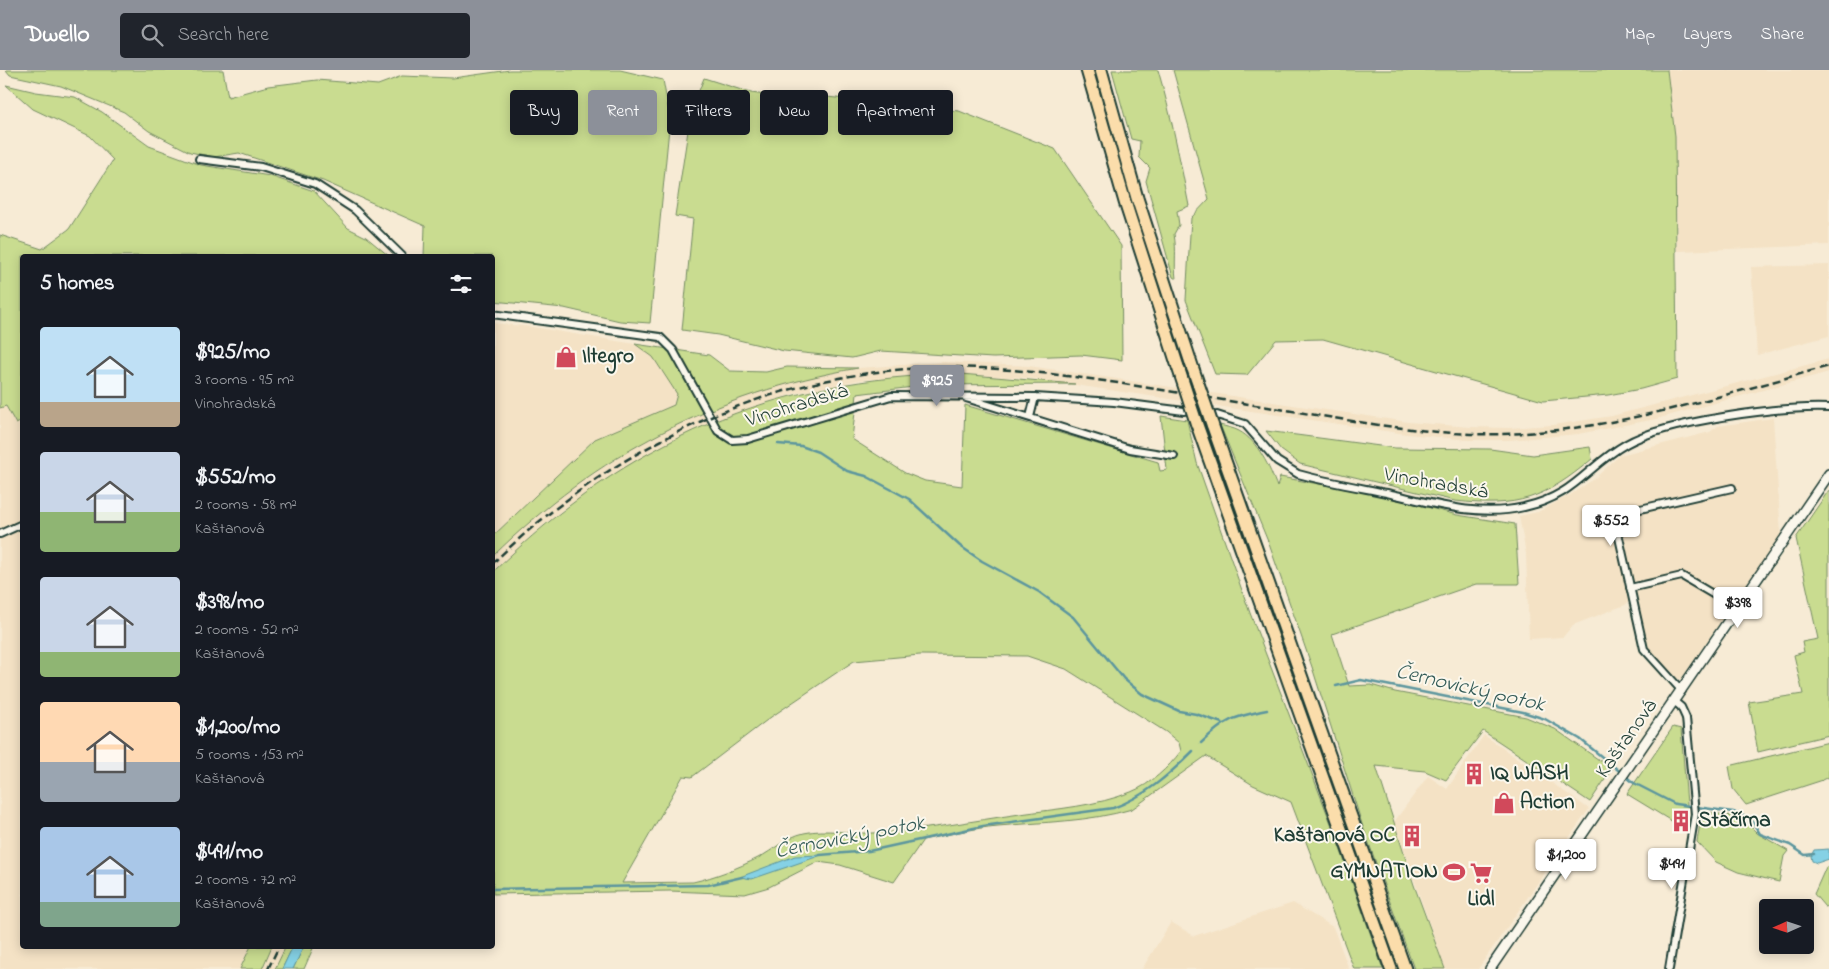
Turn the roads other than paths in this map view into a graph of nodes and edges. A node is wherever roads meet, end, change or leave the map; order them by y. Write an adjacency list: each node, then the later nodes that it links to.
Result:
1 (1087, 70): 21 (highway, bridge)
2 (1101, 70): 11 (highway, bridge)
3 (199, 159): 4 (street)
4 (400, 254)
5 (495, 314): 6 (street, Vinohradská)
6 (957, 396): 7 (street, Vinohradská); 10 (street, Vinohradská)
7 (1035, 397): 9 (street, Vinohradská); 10 (street)
8 (1829, 408): 11 (street, Vinohradská)
9 (1184, 411)
10 (1030, 417): 12 (street, Vinohradská)
11 (1214, 420): 22 (highway)
12 (1174, 456)
13 (1829, 474): 19 (main road, Kaštanová)
14 (1732, 488): 17 (street, Kaštanová)
15 (20, 525): 16 (street)
16 (0, 534)
17 (1630, 588): 18 (street); 19 (street, Kaštanová)
18 (1721, 599)
19 (1682, 691): 20 (main road, Kaštanová)
20 (1674, 702): 23 (main road, Kaštanová); 24 (street, Kaštanová)
21 (1392, 969)
22 (1406, 969)
23 (1490, 969)
24 (1669, 969)

